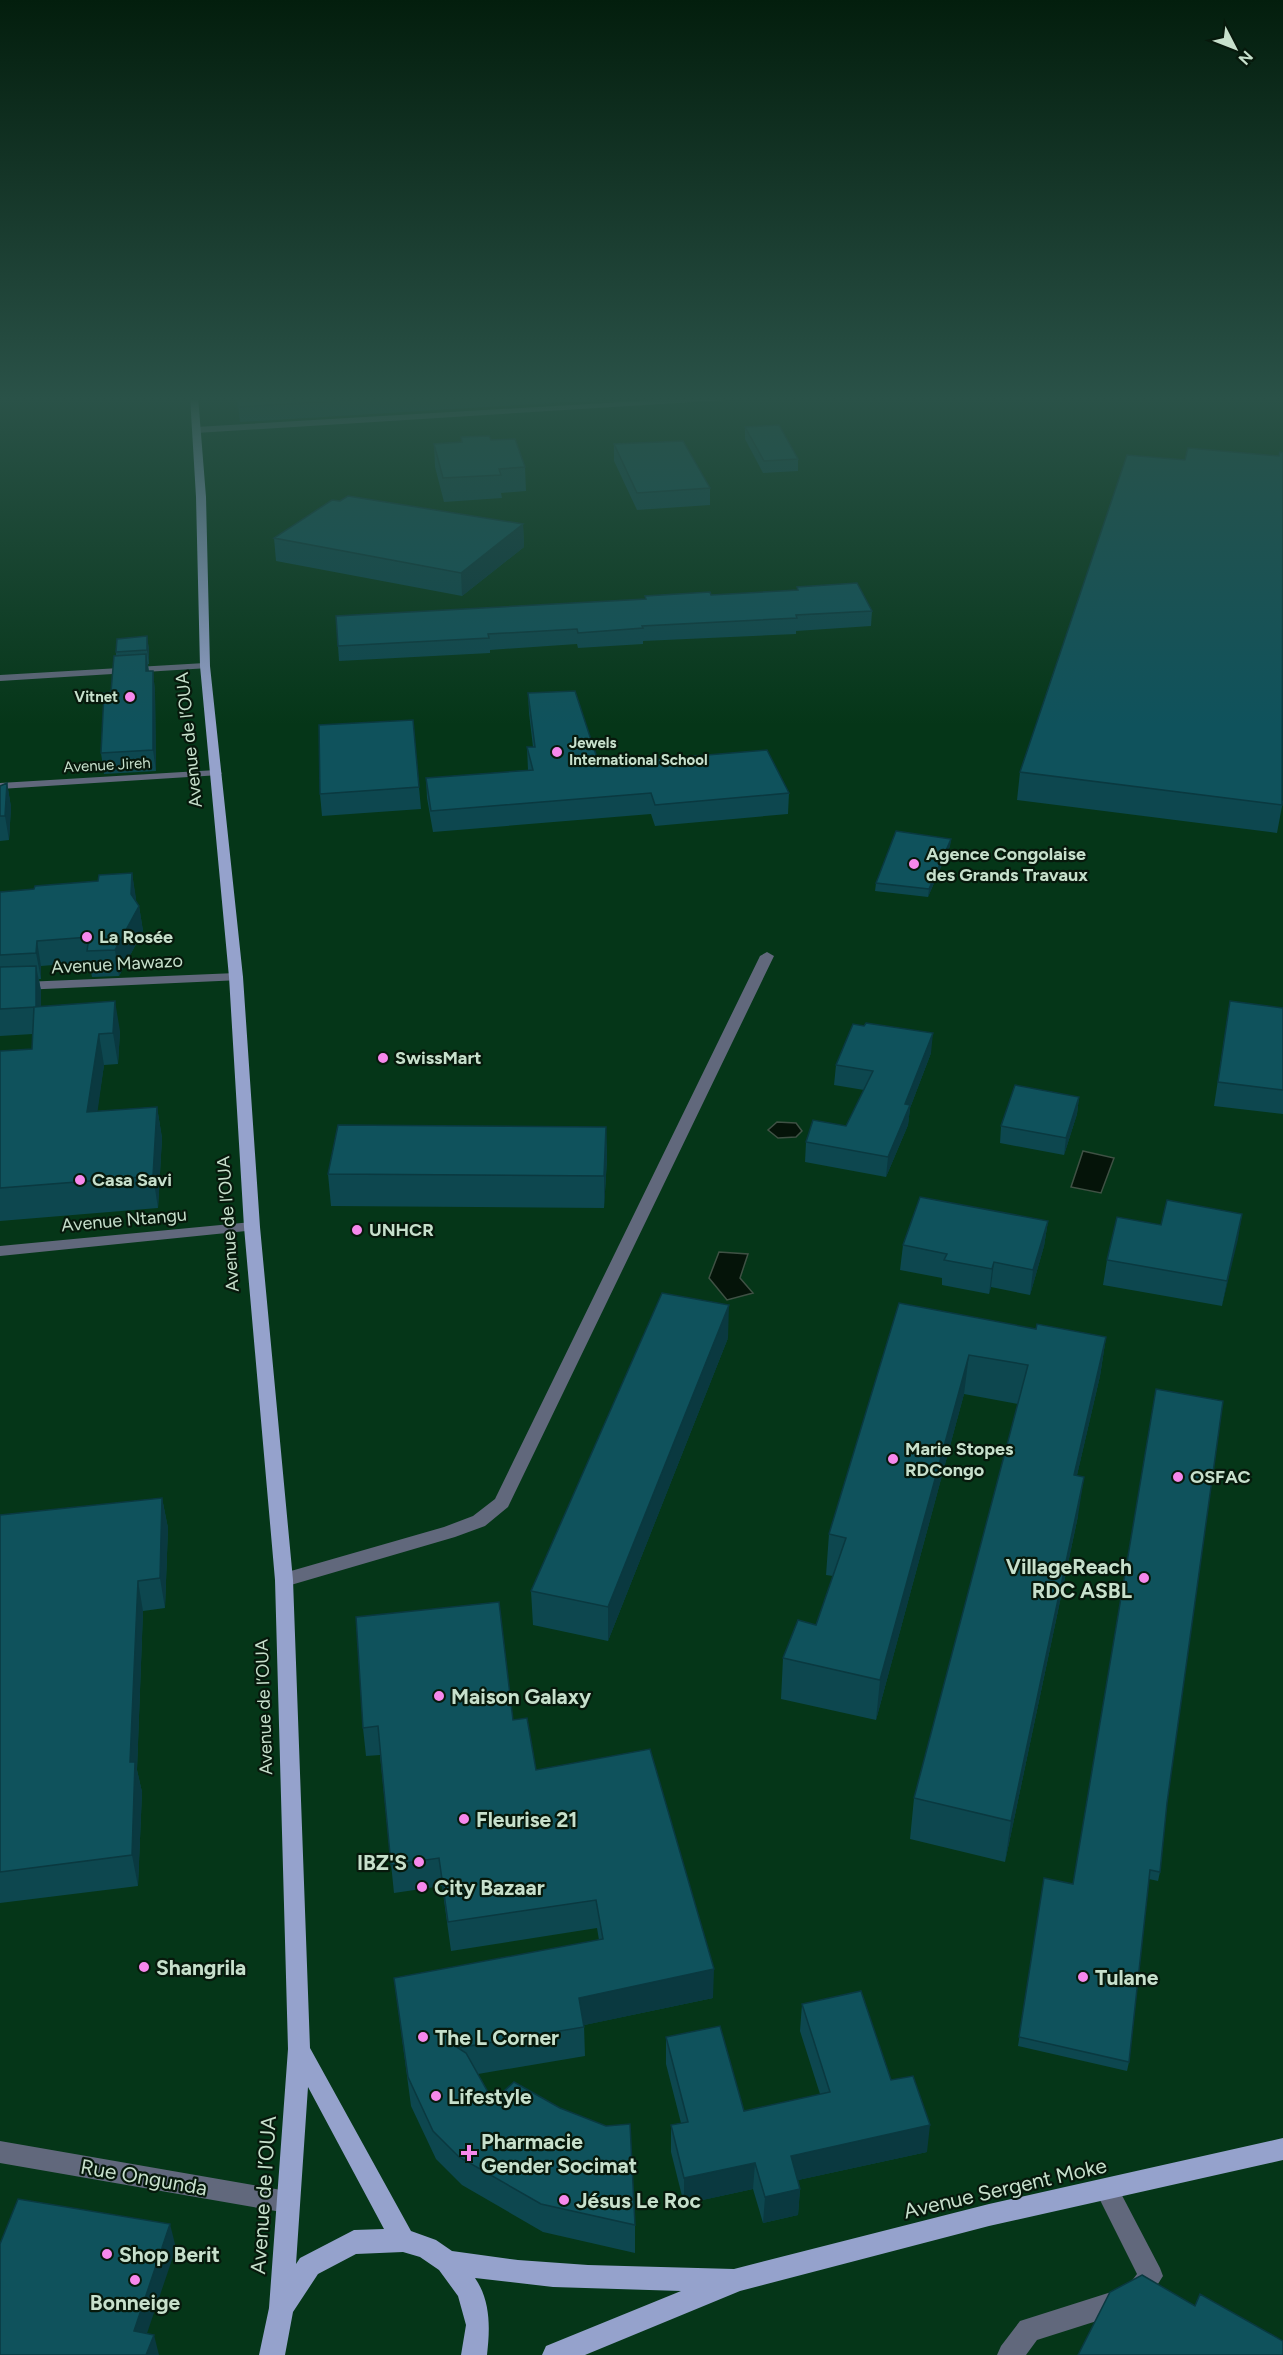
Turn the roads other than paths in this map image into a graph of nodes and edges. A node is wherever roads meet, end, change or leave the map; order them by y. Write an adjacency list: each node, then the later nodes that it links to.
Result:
1 (201, 506): 2 (main road, Avenue de l’OUA)
2 (205, 666): 3 (street); 4 (main road, Avenue de l’OUA)
3 (0, 678)
4 (216, 773): 5 (street, Avenue Jireh); 7 (main road, Avenue de l’OUA)
5 (0, 786)
6 (767, 956): 11 (street)
7 (236, 977): 8 (street, Avenue Mawazo); 9 (main road, Avenue de l’OUA)
8 (0, 987)
9 (252, 1227): 10 (street, Avenue Ntangu); 11 (main road, Avenue de l’OUA)
10 (0, 1251)
11 (284, 1580): 12 (main road, Avenue de l’OUA)
12 (299, 2049): 16 (main road, Avenue de l’OUA); 17 (main road, Avenue de l’OUA)
13 (1283, 2150): 15 (main road, Avenue Sergent Moke)
14 (0, 2152): 16 (street, Rue Ongunda)
15 (1107, 2190): 19 (main road, Avenue Sergent Moke); 24 (street)
16 (287, 2202): 20 (main road, Avenue de l’OUA)
17 (403, 2240): 18 (main road); 20 (main road)
18 (448, 2262): 19 (main road, Avenue Sergent Moke); 22 (main road)
19 (739, 2279): 23 (main road, Avenue Sergent Moke)
20 (281, 2308): 21 (main road, Avenue de l’OUA)
21 (272, 2355)
22 (474, 2355)
23 (555, 2355)
24 (1010, 2355)

